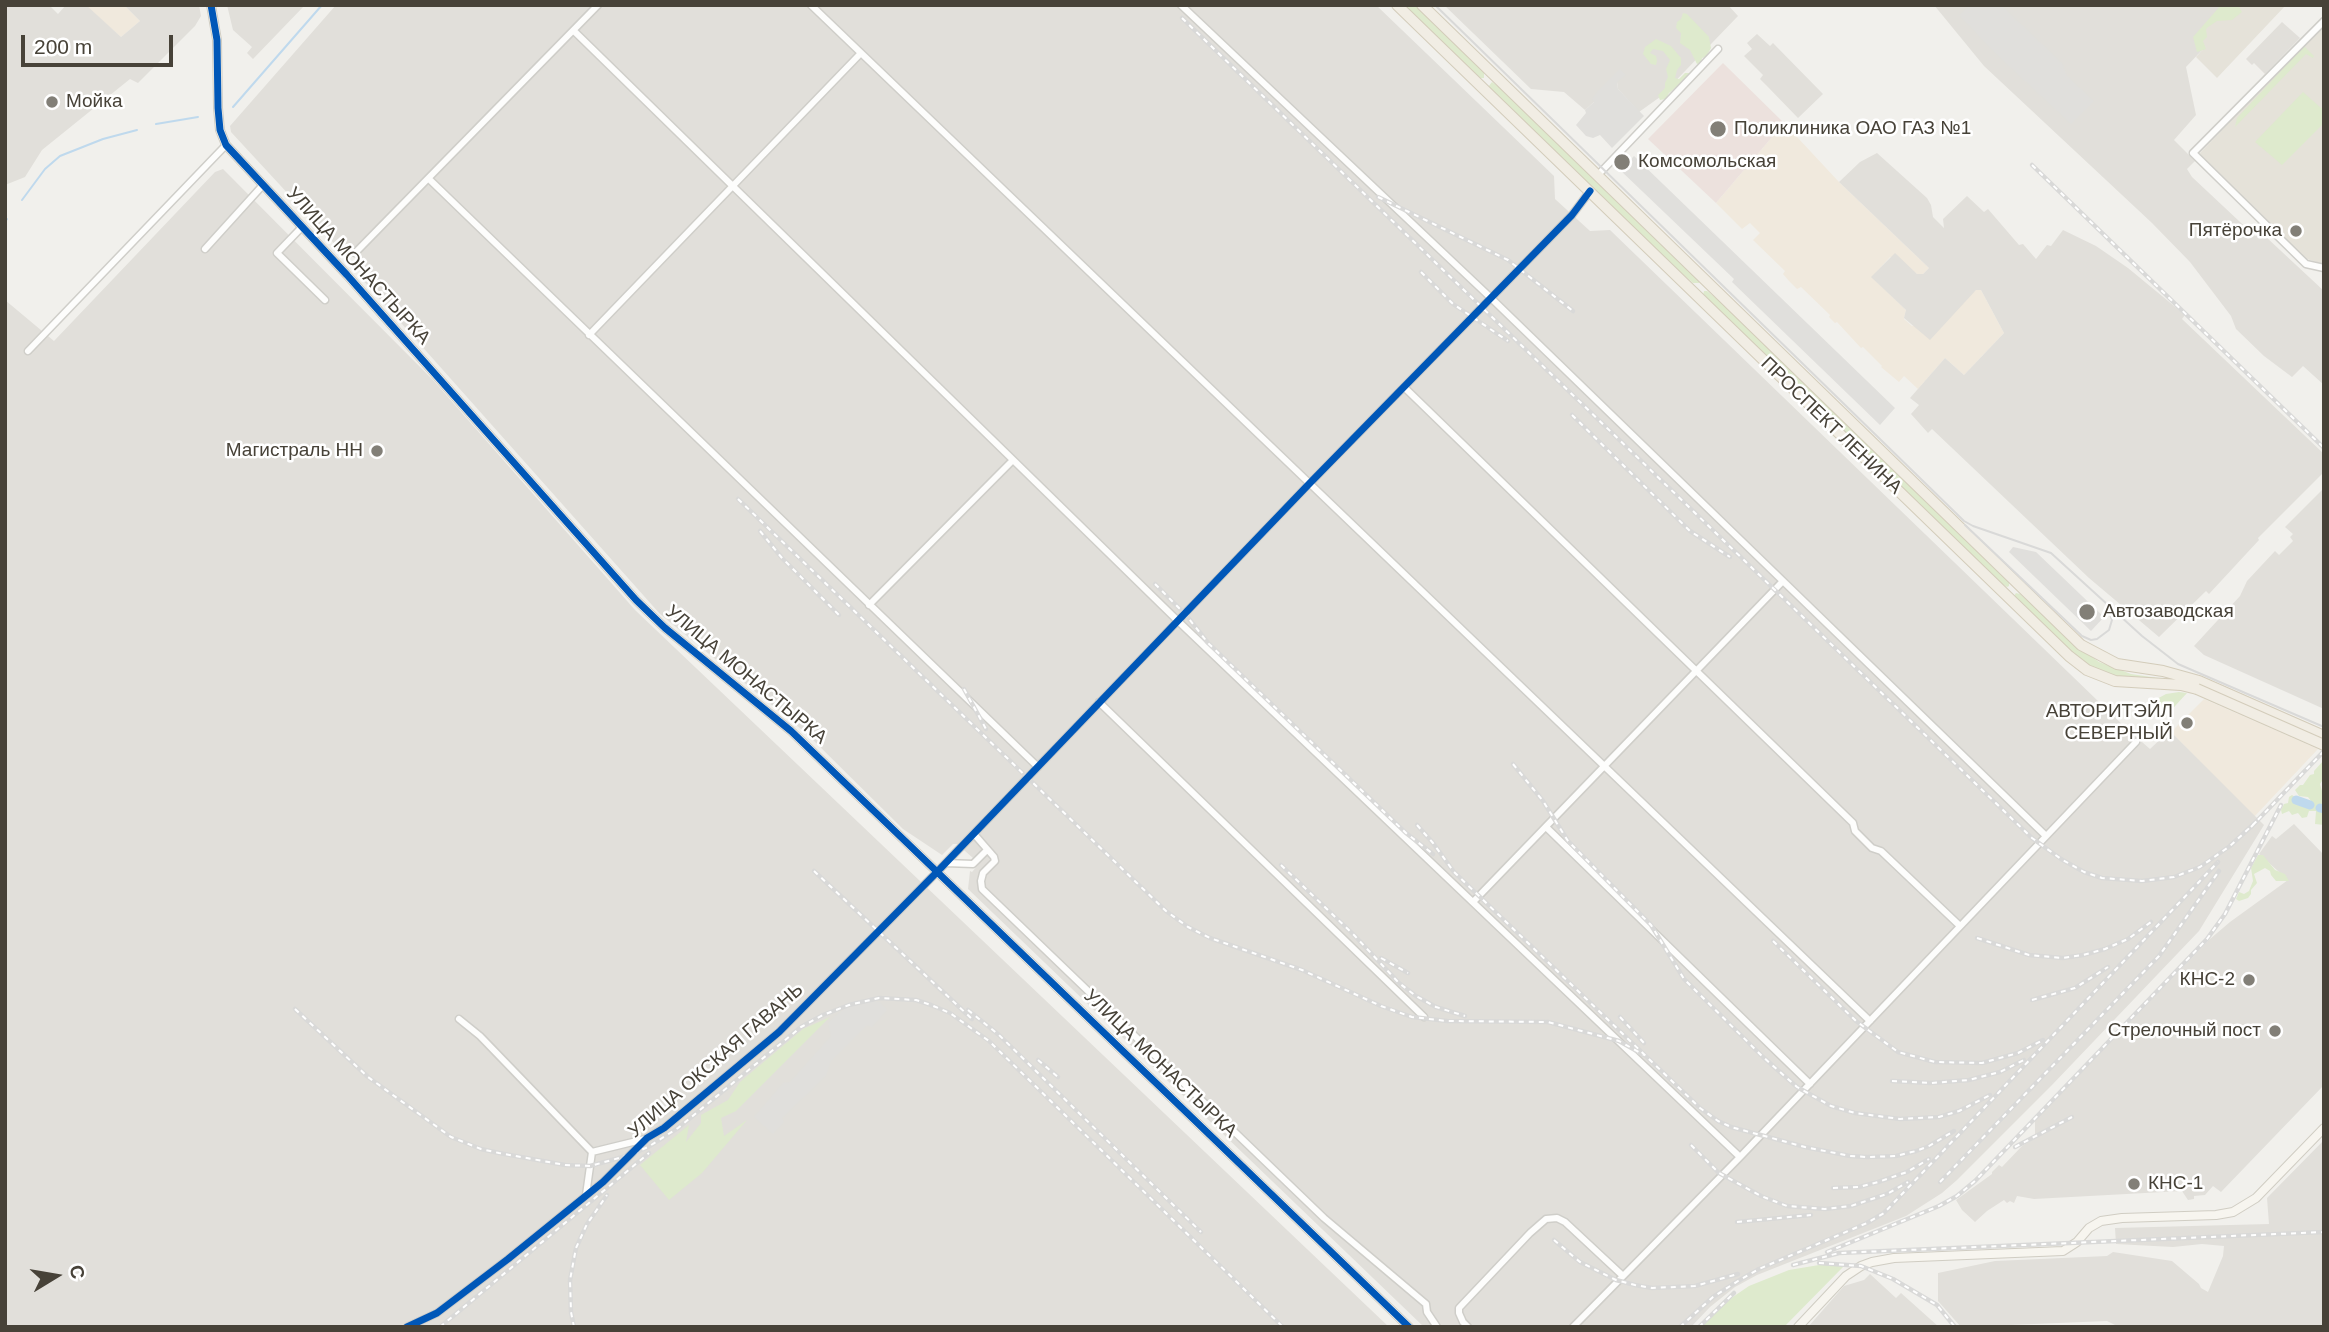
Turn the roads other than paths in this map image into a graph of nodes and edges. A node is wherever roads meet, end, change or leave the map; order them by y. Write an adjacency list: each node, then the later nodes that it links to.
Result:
1 (211, 5): 13 (street, УЛИЦА МОНАСТЫРКА)
2 (598, 5): 8 (street)
3 (811, 5): 10 (street)
4 (1181, 5): 25 (street)
5 (1397, 5): 12 (main road, ПРОСПЕКТ ЛЕНИНА)
6 (1422, 5): 11 (main road, ПРОСПЕКТ ЛЕНИНА)
7 (2324, 21): 22 (street)
8 (574, 31): 15 (street); 17 (street)
9 (1718, 49): 14 (street)
10 (861, 53): 17 (street); 31 (street)
11 (1493, 74): 12 (main road); 14 (main road, ПРОСПЕКТ ЛЕНИНА)
12 (1481, 86): 18 (main road, ПРОСПЕКТ ЛЕНИНА)
13 (226, 145): 16 (street, УЛИЦА МОНАСТЫРКА); 28 (street)
14 (1597, 176): 23 (main road, ПРОСПЕКТ ЛЕНИНА)
15 (429, 179): 21 (street); 27 (street)
16 (263, 186): 19 (street, УЛИЦА МОНАСТЫРКА); 20 (street)
17 (734, 187): 27 (street); 30 (street)
18 (1590, 191): 24 (main road, ПРОСПЕКТ ЛЕНИНА); 25 (street, УЛИЦА ОКСКАЯ ГАВАНЬ)
19 (302, 227): 26 (street); 52 (street, УЛИЦА МОНАСТЫРКА)
20 (205, 249)
21 (355, 253)
22 (2324, 268)
23 (1707, 282): 24 (main road); 33 (main road, ПРОСПЕКТ ЛЕНИНА)
24 (1694, 294): 34 (main road, ПРОСПЕКТ ЛЕНИНА)
25 (1491, 298): 29 (street, УЛИЦА ОКСКАЯ ГАВАНЬ); 32 (street)
26 (325, 300)
27 (589, 335): 35 (street)
28 (28, 351)
29 (1404, 387): 31 (street, УЛИЦА ОКСКАЯ ГАВАНЬ); 37 (street)
30 (1013, 460): 35 (street); 36 (street)
31 (1309, 484): 36 (street, УЛИЦА ОКСКАЯ ГАВАНЬ); 46 (street)
32 (1783, 581): 37 (street); 49 (street)
33 (2018, 585): 34 (main road); 38 (main road, ПРОСПЕКТ ЛЕНИНА)
34 (2007, 596): 39 (main road, ПРОСПЕКТ ЛЕНИНА)
35 (869, 605): 45 (street)
36 (1179, 622): 41 (street, УЛИЦА ОКСКАЯ ГАВАНЬ); 53 (street)
37 (1696, 670): 46 (street); 54 (street)
38 (2168, 673): 39 (main road); 40 (main road, ПРОСПЕКТ ЛЕНИНА)
39 (2166, 684): 40 (main road, ПРОСПЕКТ ЛЕНИНА)
40 (2198, 685): 42 (main road, ПРОСПЕКТ ЛЕНИНА); 44 (main road, ПРОСПЕКТ ЛЕНИНА, bridge)
41 (1099, 702): 45 (street, УЛИЦА ОКСКАЯ ГАВАНЬ); 55 (street)
42 (2324, 736)
43 (2136, 742): 49 (street)
44 (2324, 745)
45 (1038, 767): 48 (street, УЛИЦА ОКСКАЯ ГАВАНЬ)
46 (1605, 767): 47 (street); 57 (street)
47 (1546, 828): 53 (street); 58 (street)
48 (974, 834): 50 (street); 51 (street, УЛИЦА ОКСКАЯ ГАВАНЬ)
49 (2045, 835): 54 (street)
50 (987, 850): 51 (street); 67 (street)
51 (946, 863): 52 (street, УЛИЦА ОКСКАЯ ГАВАНЬ)
52 (937, 872): 60 (street, УЛИЦА ОКСКАЯ ГАВАНЬ); 66 (street, УЛИЦА МОНАСТЫРКА)
53 (1473, 902): 62 (street)
54 (1959, 926): 57 (street)
55 (1424, 1017)
56 (459, 1019): 61 (street)
57 (1870, 1021): 58 (street)
58 (1810, 1084): 62 (street)
59 (2324, 1128): 70 (street)
60 (648, 1138): 61 (street); 63 (street, УЛИЦА ОКСКАЯ ГАВАНЬ)
61 (592, 1152): 63 (street)
62 (1740, 1157): 64 (street)
63 (586, 1195): 65 (street, УЛИЦА ОКСКАЯ ГАВАНЬ)
64 (1623, 1276): 68 (street); 69 (street)
65 (407, 1327)
66 (1409, 1327)
67 (1437, 1327)
68 (1468, 1327)
69 (1573, 1327)
70 (1798, 1327)

